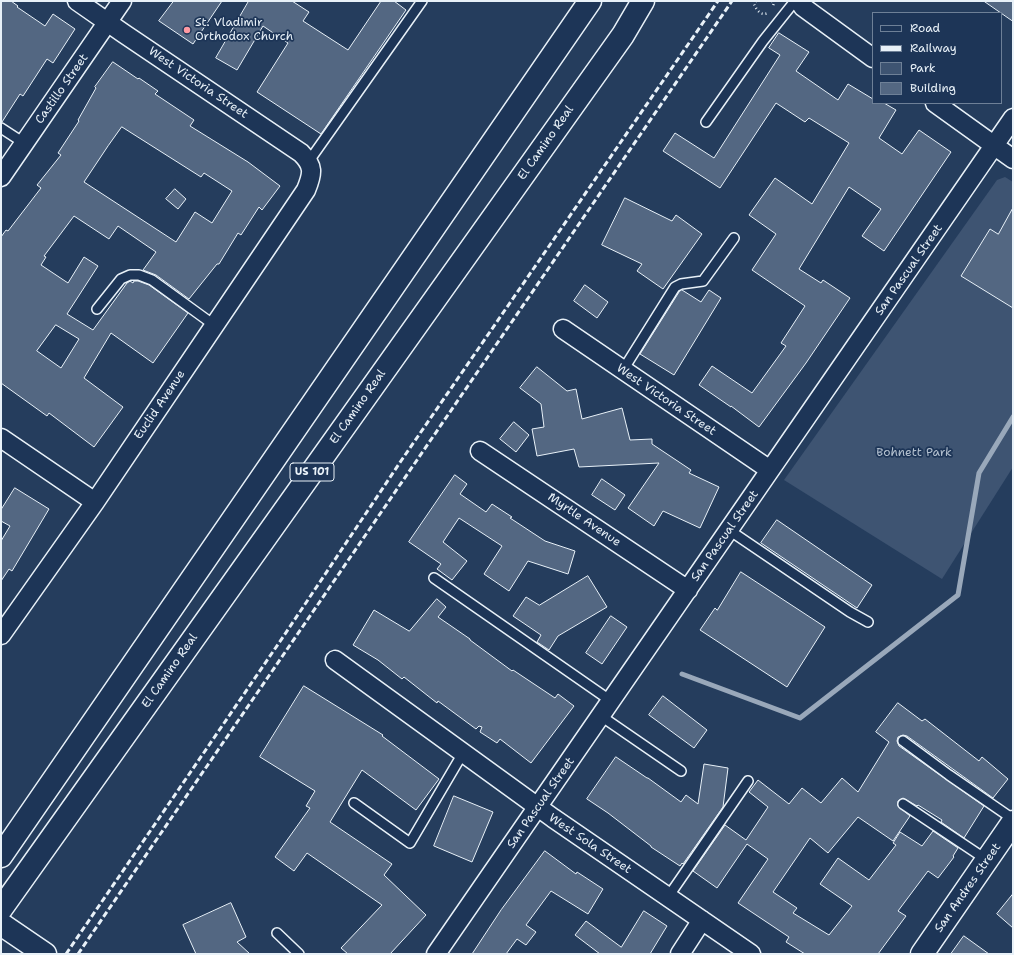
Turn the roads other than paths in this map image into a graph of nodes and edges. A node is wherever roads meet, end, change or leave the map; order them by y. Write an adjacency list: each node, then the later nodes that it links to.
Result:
1 (77, 1): 9 (street, West Victoria Street)
2 (122, 1): 9 (street, Castillo Street)
3 (422, 1): 19 (lane)
4 (590, 1): 47 (main road, US 101)
5 (643, 1): 10 (main road, El Camino Real / US 101)
6 (650, 1): 10 (main road)
7 (795, 1): 14 (lane)
8 (798, 1): 11 (street)
9 (108, 23): 16 (street, Castillo Street); 19 (street, West Victoria Street)
10 (623, 35): 50 (main road, El Camino Real / US 101)
11 (872, 57)
12 (936, 104): 17 (street)
13 (1013, 118): 17 (street, San Pascual Street)
14 (706, 122)
15 (1, 128): 16 (lane)
16 (24, 143): 20 (street, Castillo Street)
17 (995, 146): 18 (street); 28 (street, San Pascual Street)
18 (1013, 158)
19 (310, 166): 23 (street, Euclid Avenue)
20 (1, 177)
21 (734, 238): 25 (lane)
22 (97, 309): 23 (lane)
23 (214, 325): 29 (street, Euclid Avenue)
24 (563, 329): 25 (street, West Victoria Street)
25 (623, 370): 28 (street, West Victoria Street)
26 (1, 438): 29 (street)
27 (480, 451): 32 (street, Myrtle Avenue)
28 (770, 470): 30 (street, San Pascual Street)
29 (95, 502): 34 (street, Euclid Avenue)
30 (729, 530): 32 (street, San Pascual Street); 33 (lane)
31 (434, 578): 36 (lane)
32 (688, 590): 36 (street, San Pascual Street)
33 (868, 622)
34 (1, 635)
35 (335, 660): 39 (street, West Sola Street)
36 (611, 701): 37 (street, San Pascual Street)
37 (601, 716): 40 (lane); 44 (street, San Pascual Street)
38 (903, 741): 45 (lane)
39 (463, 753): 42 (lane); 44 (street, West Sola Street)
40 (681, 771)
41 (748, 781): 49 (lane)
42 (354, 803)
43 (903, 804): 48 (lane)
44 (538, 808): 49 (street, West Sola Street); 56 (street, San Pascual Street)
45 (1013, 819)
46 (1013, 822): 48 (main road, San Andres Street)
47 (1, 856)
48 (987, 860): 59 (main road, San Andres Street)
49 (668, 897): 51 (street, West Sola Street)
50 (1, 909)
51 (702, 920): 57 (street); 58 (street, West Sola Street)
52 (1, 924): 54 (main road)
53 (276, 933): 55 (lane)
54 (45, 954)
55 (299, 954)
56 (436, 954)
57 (680, 954)
58 (751, 954)
59 (922, 954)

